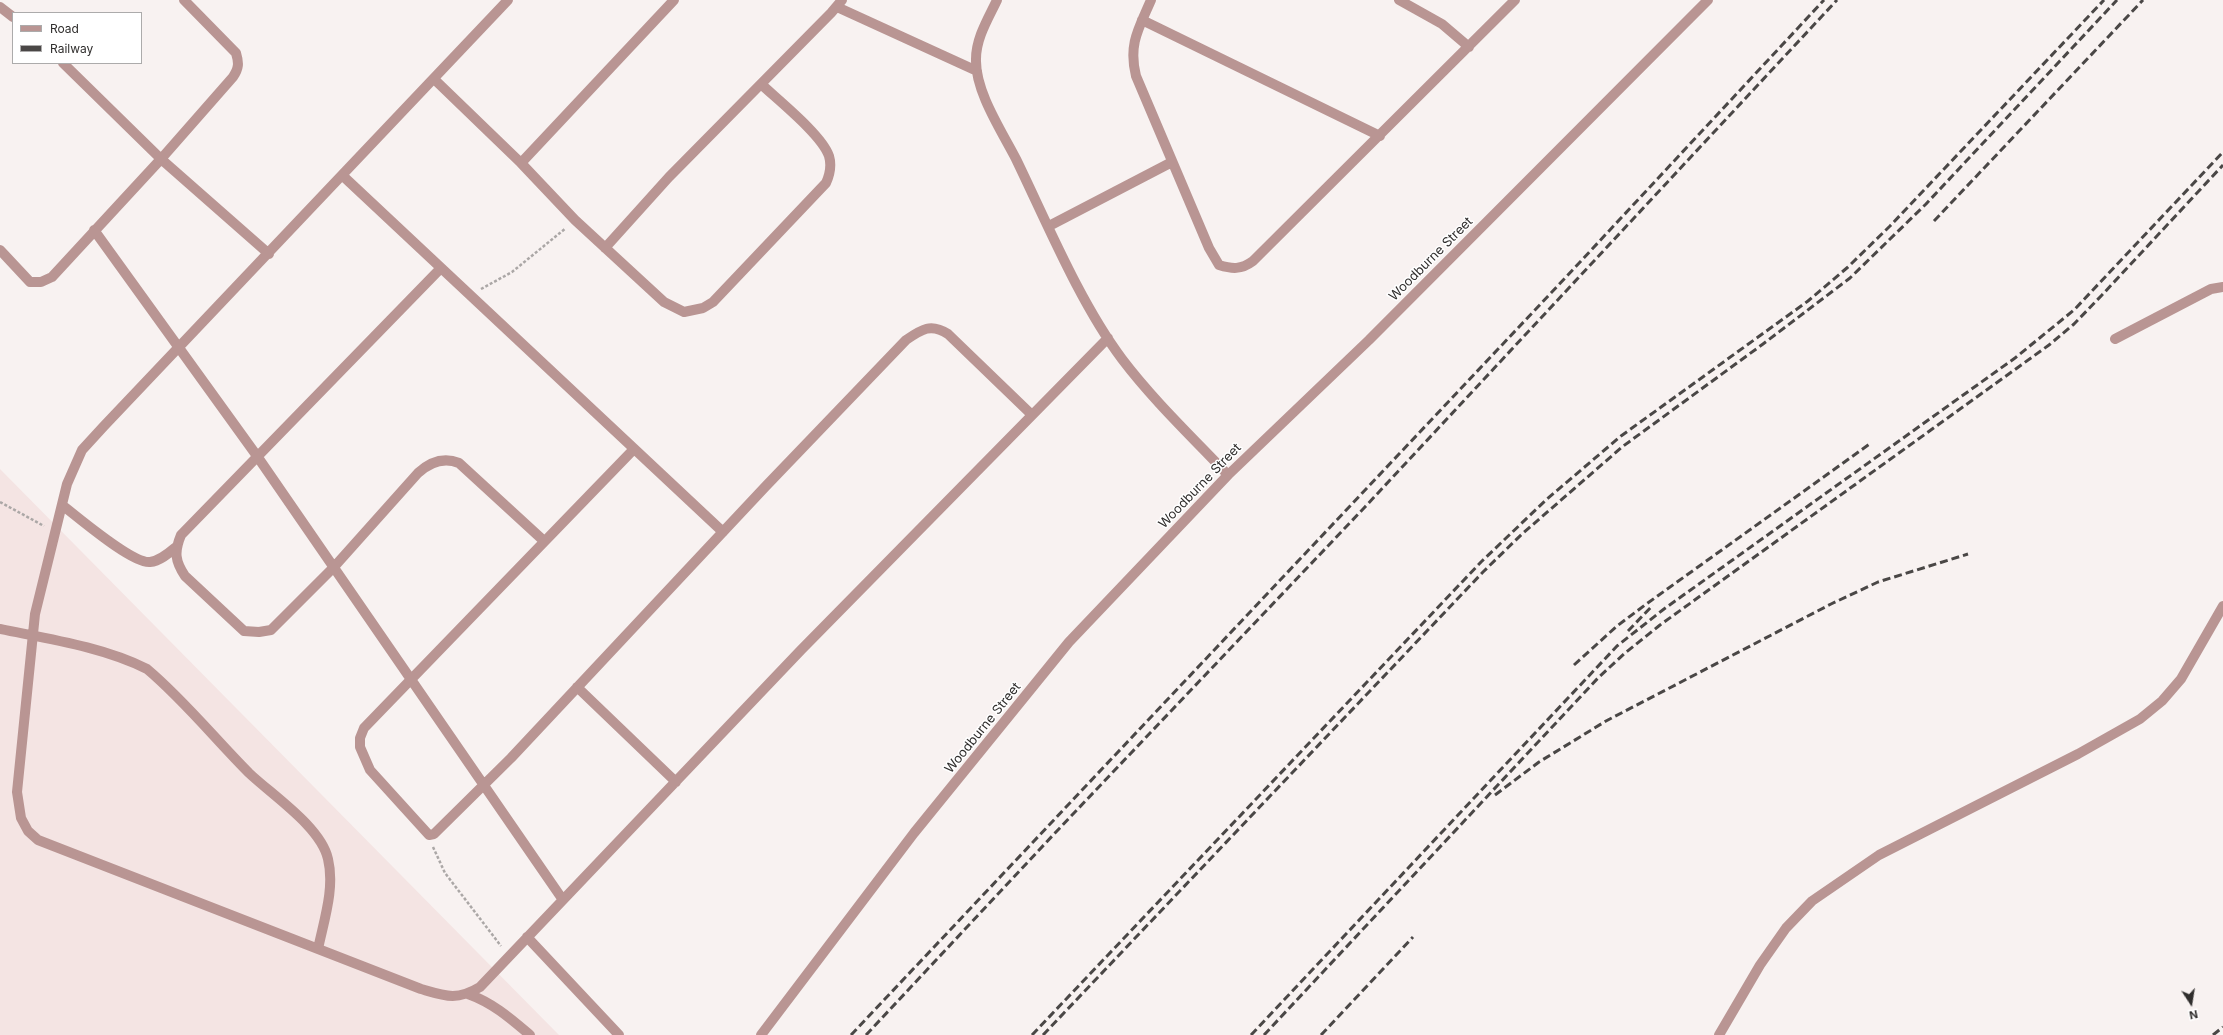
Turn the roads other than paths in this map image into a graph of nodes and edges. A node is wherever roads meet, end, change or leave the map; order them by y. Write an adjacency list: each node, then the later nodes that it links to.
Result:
1 (184, 0): 19 (street)
2 (508, 0): 16 (street)
3 (674, 0): 21 (street)
4 (997, 0): 15 (street)
5 (1152, 0): 12 (street)
6 (1399, 0): 13 (street)
7 (1515, 0): 13 (street)
8 (1708, 0): 36 (street, Woodburne Street)
9 (839, 4): 15 (street); 17 (street)
10 (0, 7): 11 (street)
11 (12, 16)
12 (1142, 20): 18 (street); 20 (street)
13 (1469, 47): 18 (street)
14 (64, 64): 19 (street)
15 (977, 71): 23 (street)
16 (434, 79): 21 (street); 22 (street)
17 (761, 84): 25 (street); 25 (street)
18 (1380, 136): 20 (street)
19 (161, 158): 24 (street); 27 (street)
20 (1172, 162): 23 (street)
21 (521, 163): 25 (street)
22 (343, 176): 27 (street); 28 (street)
23 (1048, 226): 30 (street)
24 (94, 230): 26 (street); 32 (street)
25 (604, 248)
26 (0, 250)
27 (269, 254): 32 (street)
28 (441, 268): 34 (street); 35 (street)
29 (2223, 287): 31 (street)
30 (1108, 338): 33 (street); 36 (street)
31 (2115, 339)
32 (180, 347): 35 (street); 37 (street)
33 (1032, 415): 38 (street); 47 (street)
34 (634, 449): 38 (street); 39 (street)
35 (257, 456): 40 (street); 41 (street)
36 (1228, 475): 55 (street, Woodburne Street)
37 (62, 505): 40 (street); 44 (street)
38 (723, 532): 46 (street)
39 (544, 541): 41 (street); 45 (street)
40 (176, 547): 41 (street)
41 (334, 567): 45 (street)
42 (2223, 606): 56 (street)
43 (0, 629): 44 (street)
44 (32, 635): 51 (street); 51 (street)
45 (410, 678): 48 (street); 48 (street)
46 (577, 687): 47 (street); 48 (street)
47 (676, 782): 49 (street)
48 (484, 785): 49 (street)
49 (563, 900): 50 (street)
50 (527, 937): 52 (street); 54 (street)
51 (318, 948): 52 (street)
52 (468, 994): 53 (street)
53 (530, 1035)
54 (620, 1035)
55 (760, 1035)
56 (1720, 1035)

